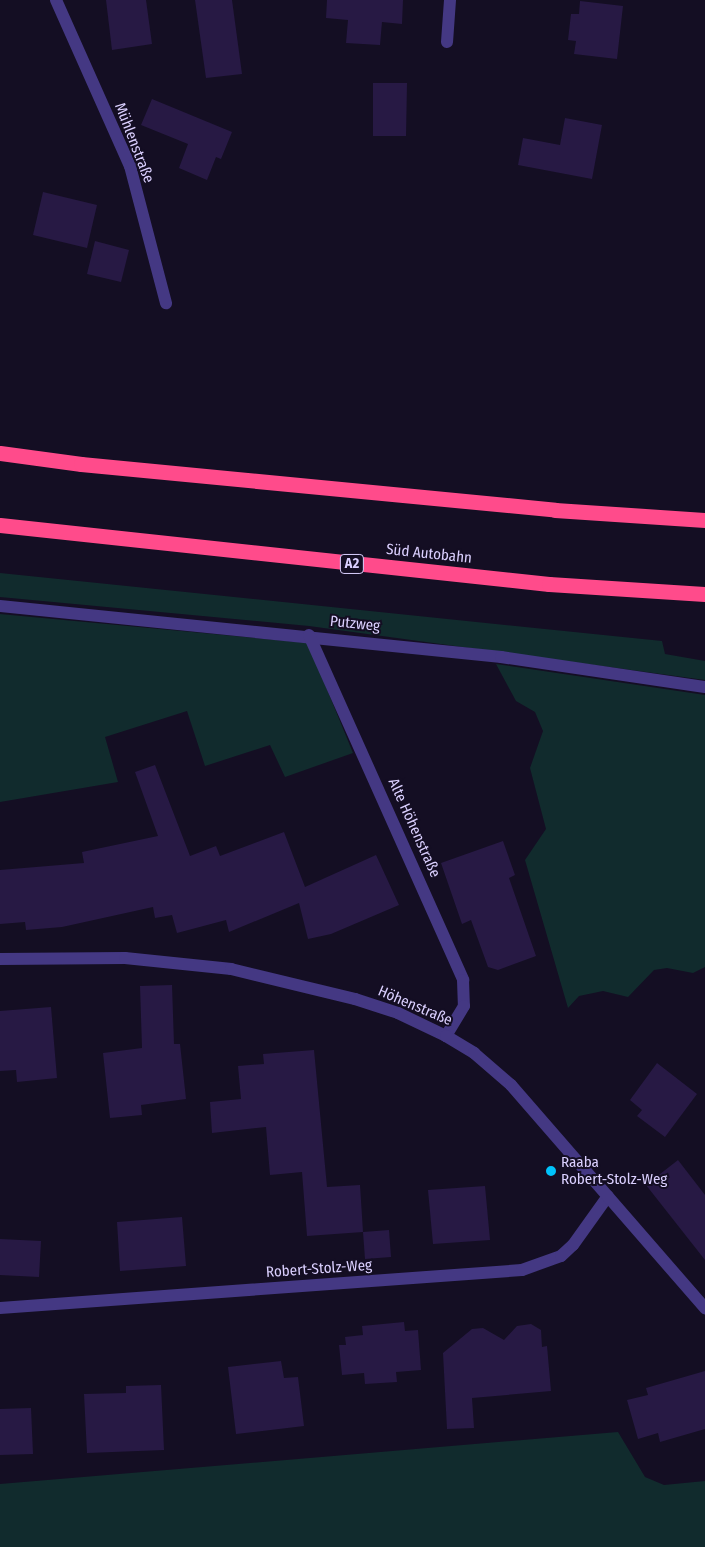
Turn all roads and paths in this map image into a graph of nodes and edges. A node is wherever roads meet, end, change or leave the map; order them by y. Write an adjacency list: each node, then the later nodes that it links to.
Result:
1 (56, 0): 4 (street, Mühlenstraße)
2 (450, 0): 3 (street)
3 (446, 42)
4 (166, 302)
5 (0, 453): 6 (highway)
6 (705, 520)
7 (0, 526): 8 (highway, Süd Autobahn / A2)
8 (705, 594)
9 (0, 606): 10 (street, Putzweg)
10 (308, 635): 11 (street, Putzweg); 13 (street, Alte Höhenstraße)
11 (705, 686)
12 (0, 959): 13 (street, Höhenstraße)
13 (446, 1036): 14 (street, Höhenstraße)
14 (608, 1196): 15 (street, Robert-Stolz-Weg); 16 (street, Höhenstraße)
15 (0, 1308)
16 (705, 1308)

